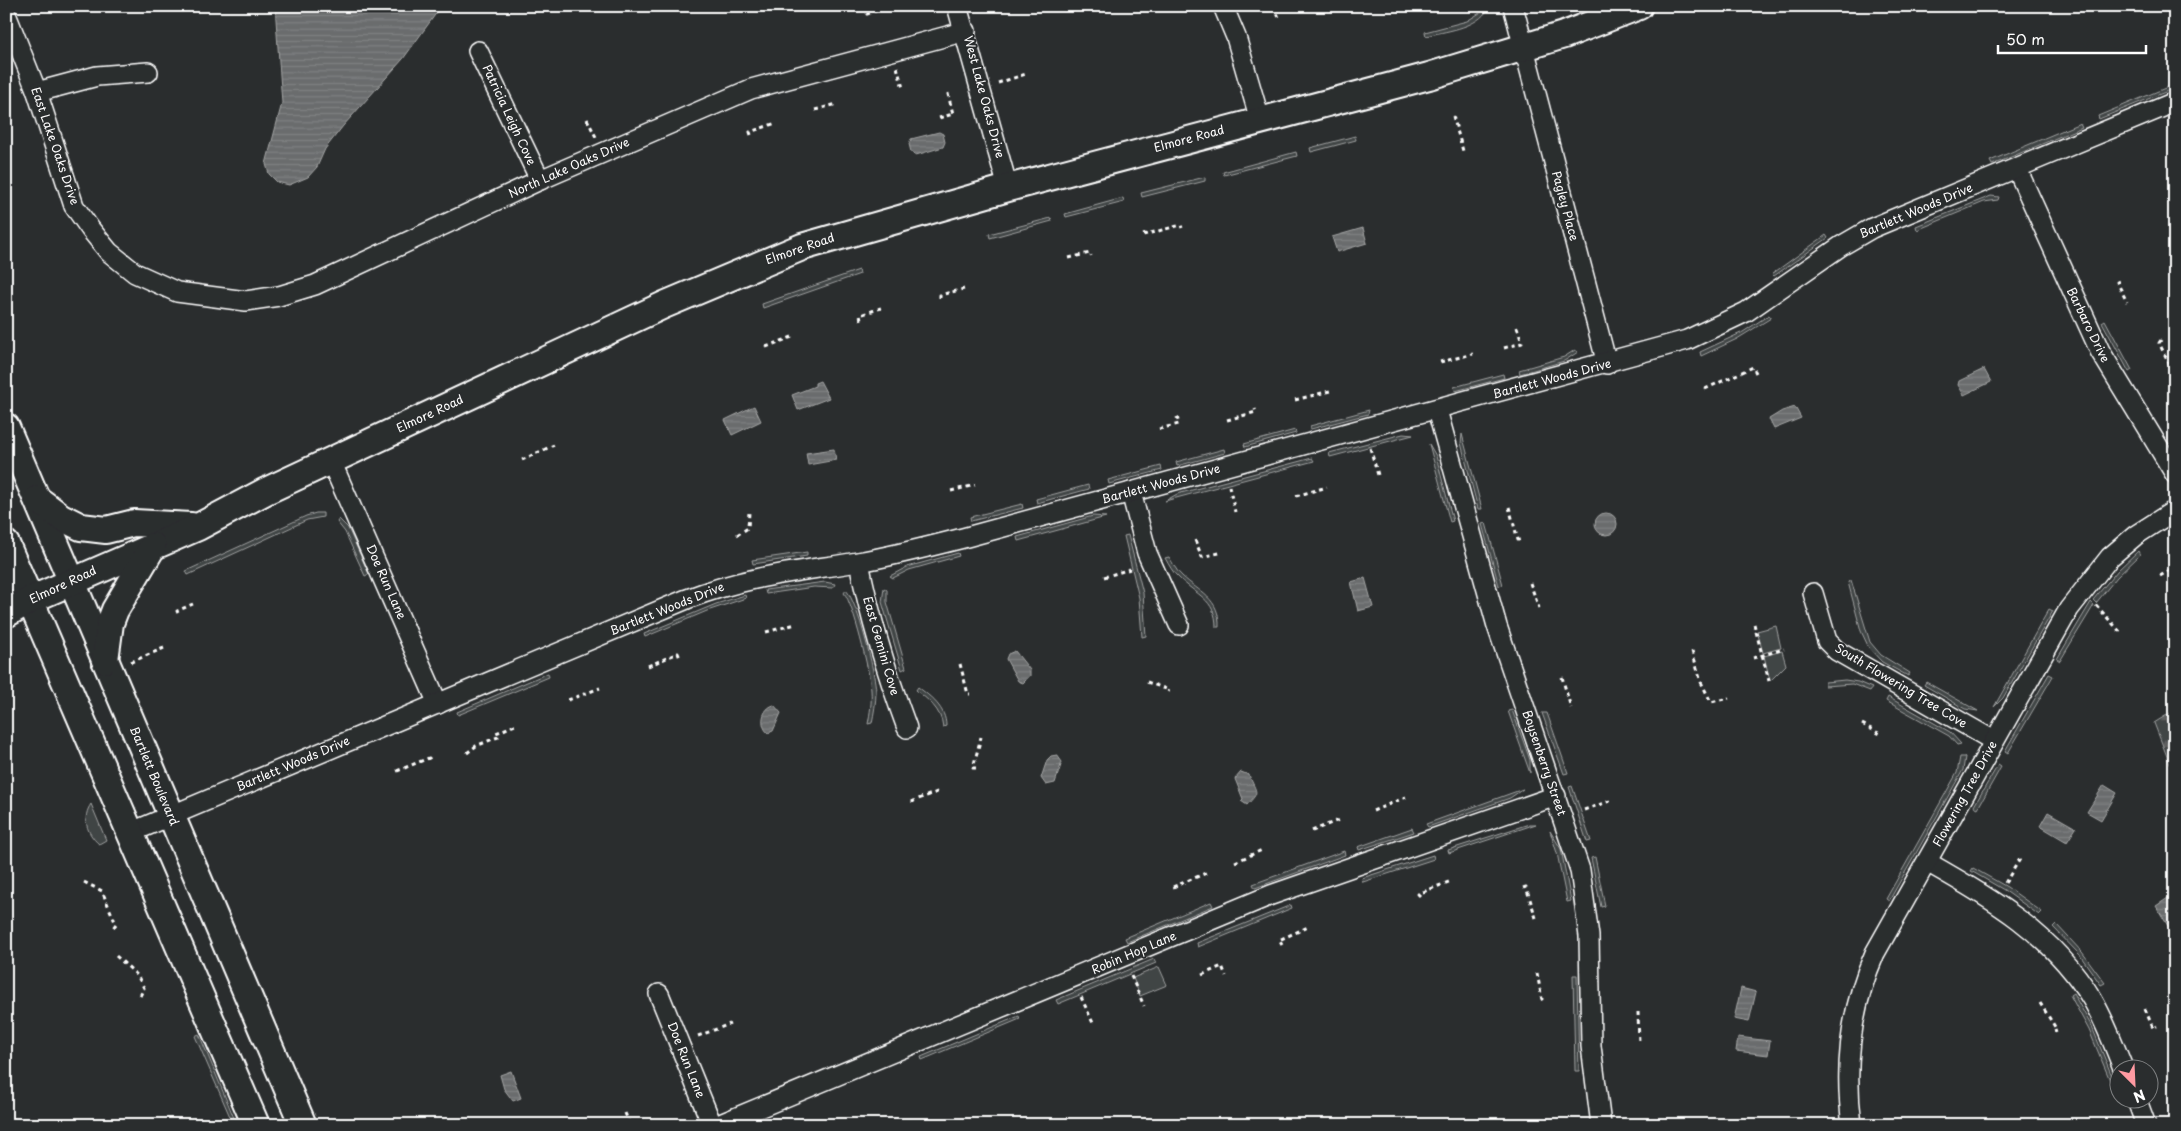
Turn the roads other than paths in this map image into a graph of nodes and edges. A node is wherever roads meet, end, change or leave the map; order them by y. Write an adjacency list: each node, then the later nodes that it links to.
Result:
1 (957, 6): 6 (street, West Lake Oaks Drive)
2 (1223, 6): 12 (street)
3 (1513, 6): 7 (street, Pagley Place)
4 (1639, 6): 7 (street, Elmore Road)
5 (6, 14): 10 (street, East Lake Oaks Drive)
6 (966, 31): 14 (street, North Lake Oaks Drive); 15 (street, West Lake Oaks Drive)
7 (1525, 47): 12 (street, Elmore Road); 17 (street, Pagley Place)
8 (478, 51): 14 (street, Patricia Leigh Cove)
9 (148, 72): 10 (street)
10 (38, 92): 16 (street, East Lake Oaks Drive)
11 (2175, 102): 13 (street, Bartlett Woods Drive)
12 (1260, 120): 15 (street, Elmore Road)
13 (2017, 169): 17 (street, Bartlett Woods Drive); 21 (street, Barbaro Drive)
14 (540, 180): 16 (street, North Lake Oaks Drive)
15 (1008, 188): 20 (street, Elmore Road)
16 (177, 292)
17 (1607, 364): 18 (street, Bartlett Woods Drive)
18 (1437, 410): 22 (street, Bartlett Woods Drive); 38 (street, Boysenberry Street)
19 (6, 427): 23 (street, Bartlett Boulevard)
20 (331, 460): 25 (street, Elmore Road); 35 (street, Doe Run Lane)
21 (2175, 474)
22 (1131, 492): 28 (street, Bartlett Woods Drive); 33 (street)
23 (36, 498): 25 (street); 29 (street, Bartlett Boulevard)
24 (2175, 510): 37 (street, Flowering Tree Drive)
25 (198, 527): 27 (street, Elmore Road)
26 (6, 544): 31 (street)
27 (153, 546): 29 (street, Elmore Road); 34 (street)
28 (859, 562): 35 (street, Bartlett Woods Drive); 36 (street, East Gemini Cove)
29 (72, 581): 31 (street, Elmore Road); 34 (street, Bartlett Boulevard)
30 (1813, 593): 37 (street, South Flowering Tree Cove)
31 (30, 600): 32 (street, Elmore Road); 40 (street)
32 (6, 614)
33 (1179, 625)
34 (105, 660): 39 (street, Bartlett Boulevard)
35 (438, 704): 39 (street, Bartlett Woods Drive)
36 (907, 728)
37 (1994, 740): 41 (street, Flowering Tree Drive)
38 (1556, 796): 48 (street, Robin Hop Lane); 49 (street, Boysenberry Street)
39 (170, 816): 40 (street, Bartlett Woods Drive); 46 (street, Bartlett Boulevard)
40 (132, 832): 45 (street)
41 (1927, 862): 43 (street); 50 (street, Flowering Tree Drive)
42 (659, 994): 47 (street, Doe Run Lane)
43 (2119, 1058)
44 (2140, 1108): 51 (street)
45 (256, 1125)
46 (303, 1125)
47 (712, 1125)
48 (718, 1125)
49 (1601, 1125)
50 (1852, 1125)
51 (2146, 1125)

